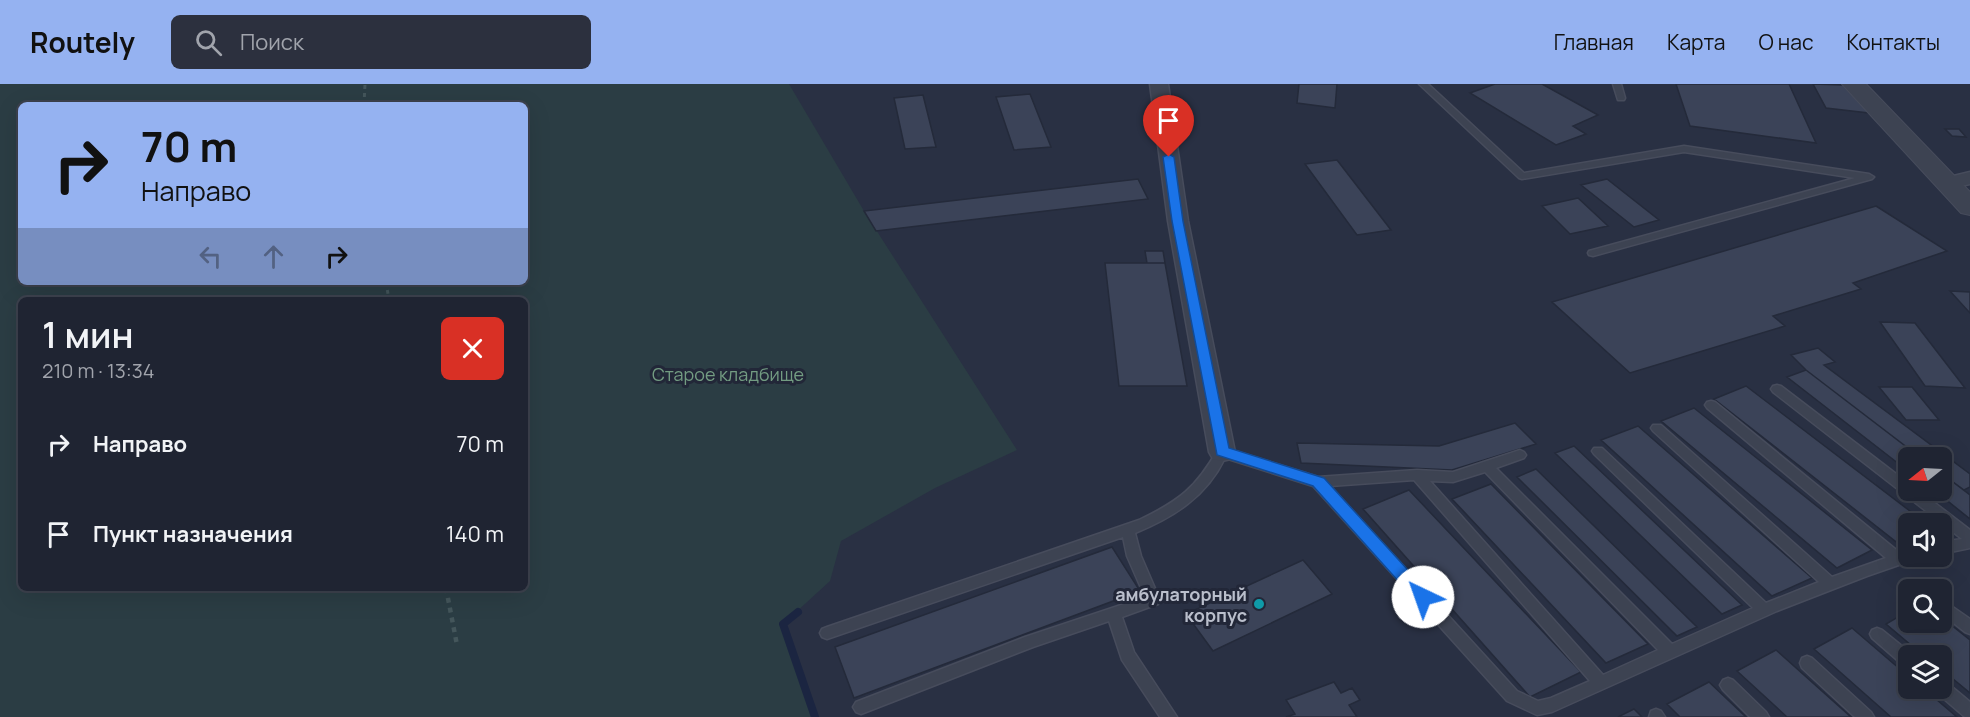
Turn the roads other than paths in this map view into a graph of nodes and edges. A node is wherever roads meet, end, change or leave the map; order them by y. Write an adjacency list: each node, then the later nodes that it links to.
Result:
1 (1159, 84): 13 (street)
2 (1423, 84): 8 (lane)
3 (1617, 84): 5 (lane)
4 (1853, 84): 6 (street)
5 (1621, 98)
6 (1959, 181): 7 (street)
7 (1970, 207)
8 (1593, 253)
9 (1777, 389): 18 (lane)
10 (1711, 405): 24 (lane)
11 (1657, 428): 26 (lane)
12 (1598, 451): 27 (lane)
13 (1222, 452): 17 (lane); 20 (lane)
14 (1520, 454): 15 (lane)
15 (1487, 466): 16 (lane); 34 (lane)
16 (1418, 476): 17 (lane); 36 (lane)
17 (1318, 482): 36 (lane)
18 (1898, 482)
19 (1922, 501): 21 (lane)
20 (1128, 532): 28 (lane); 31 (lane)
21 (1970, 538)
22 (1970, 543): 23 (lane)
23 (1952, 546)
24 (1898, 554)
25 (1898, 560): 26 (lane)
26 (1831, 584): 27 (lane)
27 (1762, 609): 34 (lane)
28 (1114, 613): 39 (lane); 41 (lane)
29 (1952, 613): 30 (lane)
30 (1970, 628)
31 (827, 633)
32 (1877, 634): 33 (lane)
33 (1898, 652)
34 (1671, 653): 36 (lane)
35 (1807, 663): 43 (lane)
36 (1601, 683)
37 (1728, 685): 42 (lane)
38 (1952, 696): 40 (lane)
39 (861, 707)
40 (1970, 712)
41 (1169, 717)
42 (1761, 717)
43 (1866, 717)

